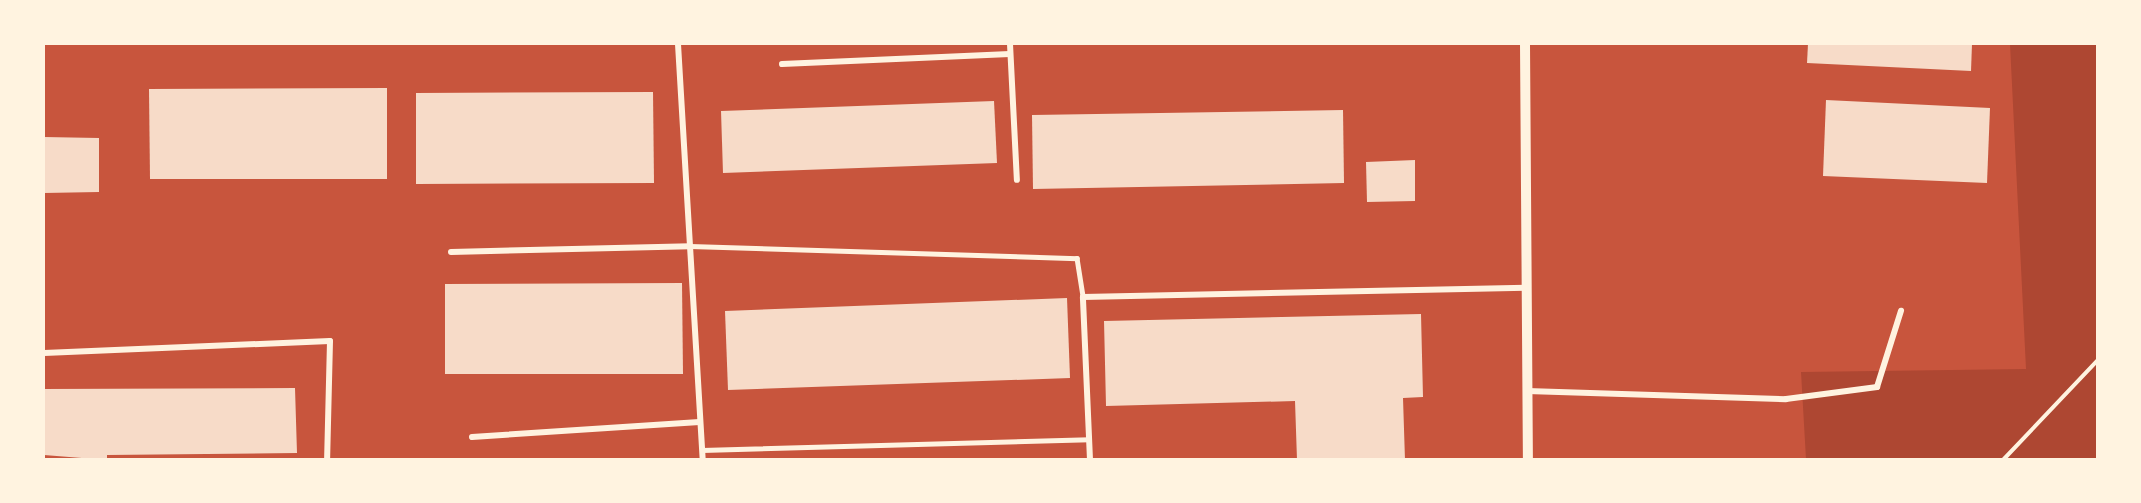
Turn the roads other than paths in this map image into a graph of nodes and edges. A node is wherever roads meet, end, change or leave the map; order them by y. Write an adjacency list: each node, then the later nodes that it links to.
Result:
1 (678, 44): 7 (street)
2 (1010, 44): 4 (street)
3 (1525, 44): 9 (street)
4 (1010, 54): 5 (street); 6 (street)
5 (782, 64)
6 (1017, 180)
7 (690, 246): 8 (street); 10 (lane); 14 (street)
8 (451, 252)
9 (1526, 288): 10 (street); 13 (street)
10 (1083, 297): 16 (street)
11 (1901, 311): 13 (street)
12 (44, 353): 18 (street)
13 (1527, 391): 21 (street)
14 (700, 422): 15 (street); 17 (street)
15 (472, 437)
16 (1089, 439): 17 (lane); 20 (street)
17 (702, 450): 19 (street)
18 (327, 459)
19 (703, 459)
20 (1090, 459)
21 (1528, 459)

